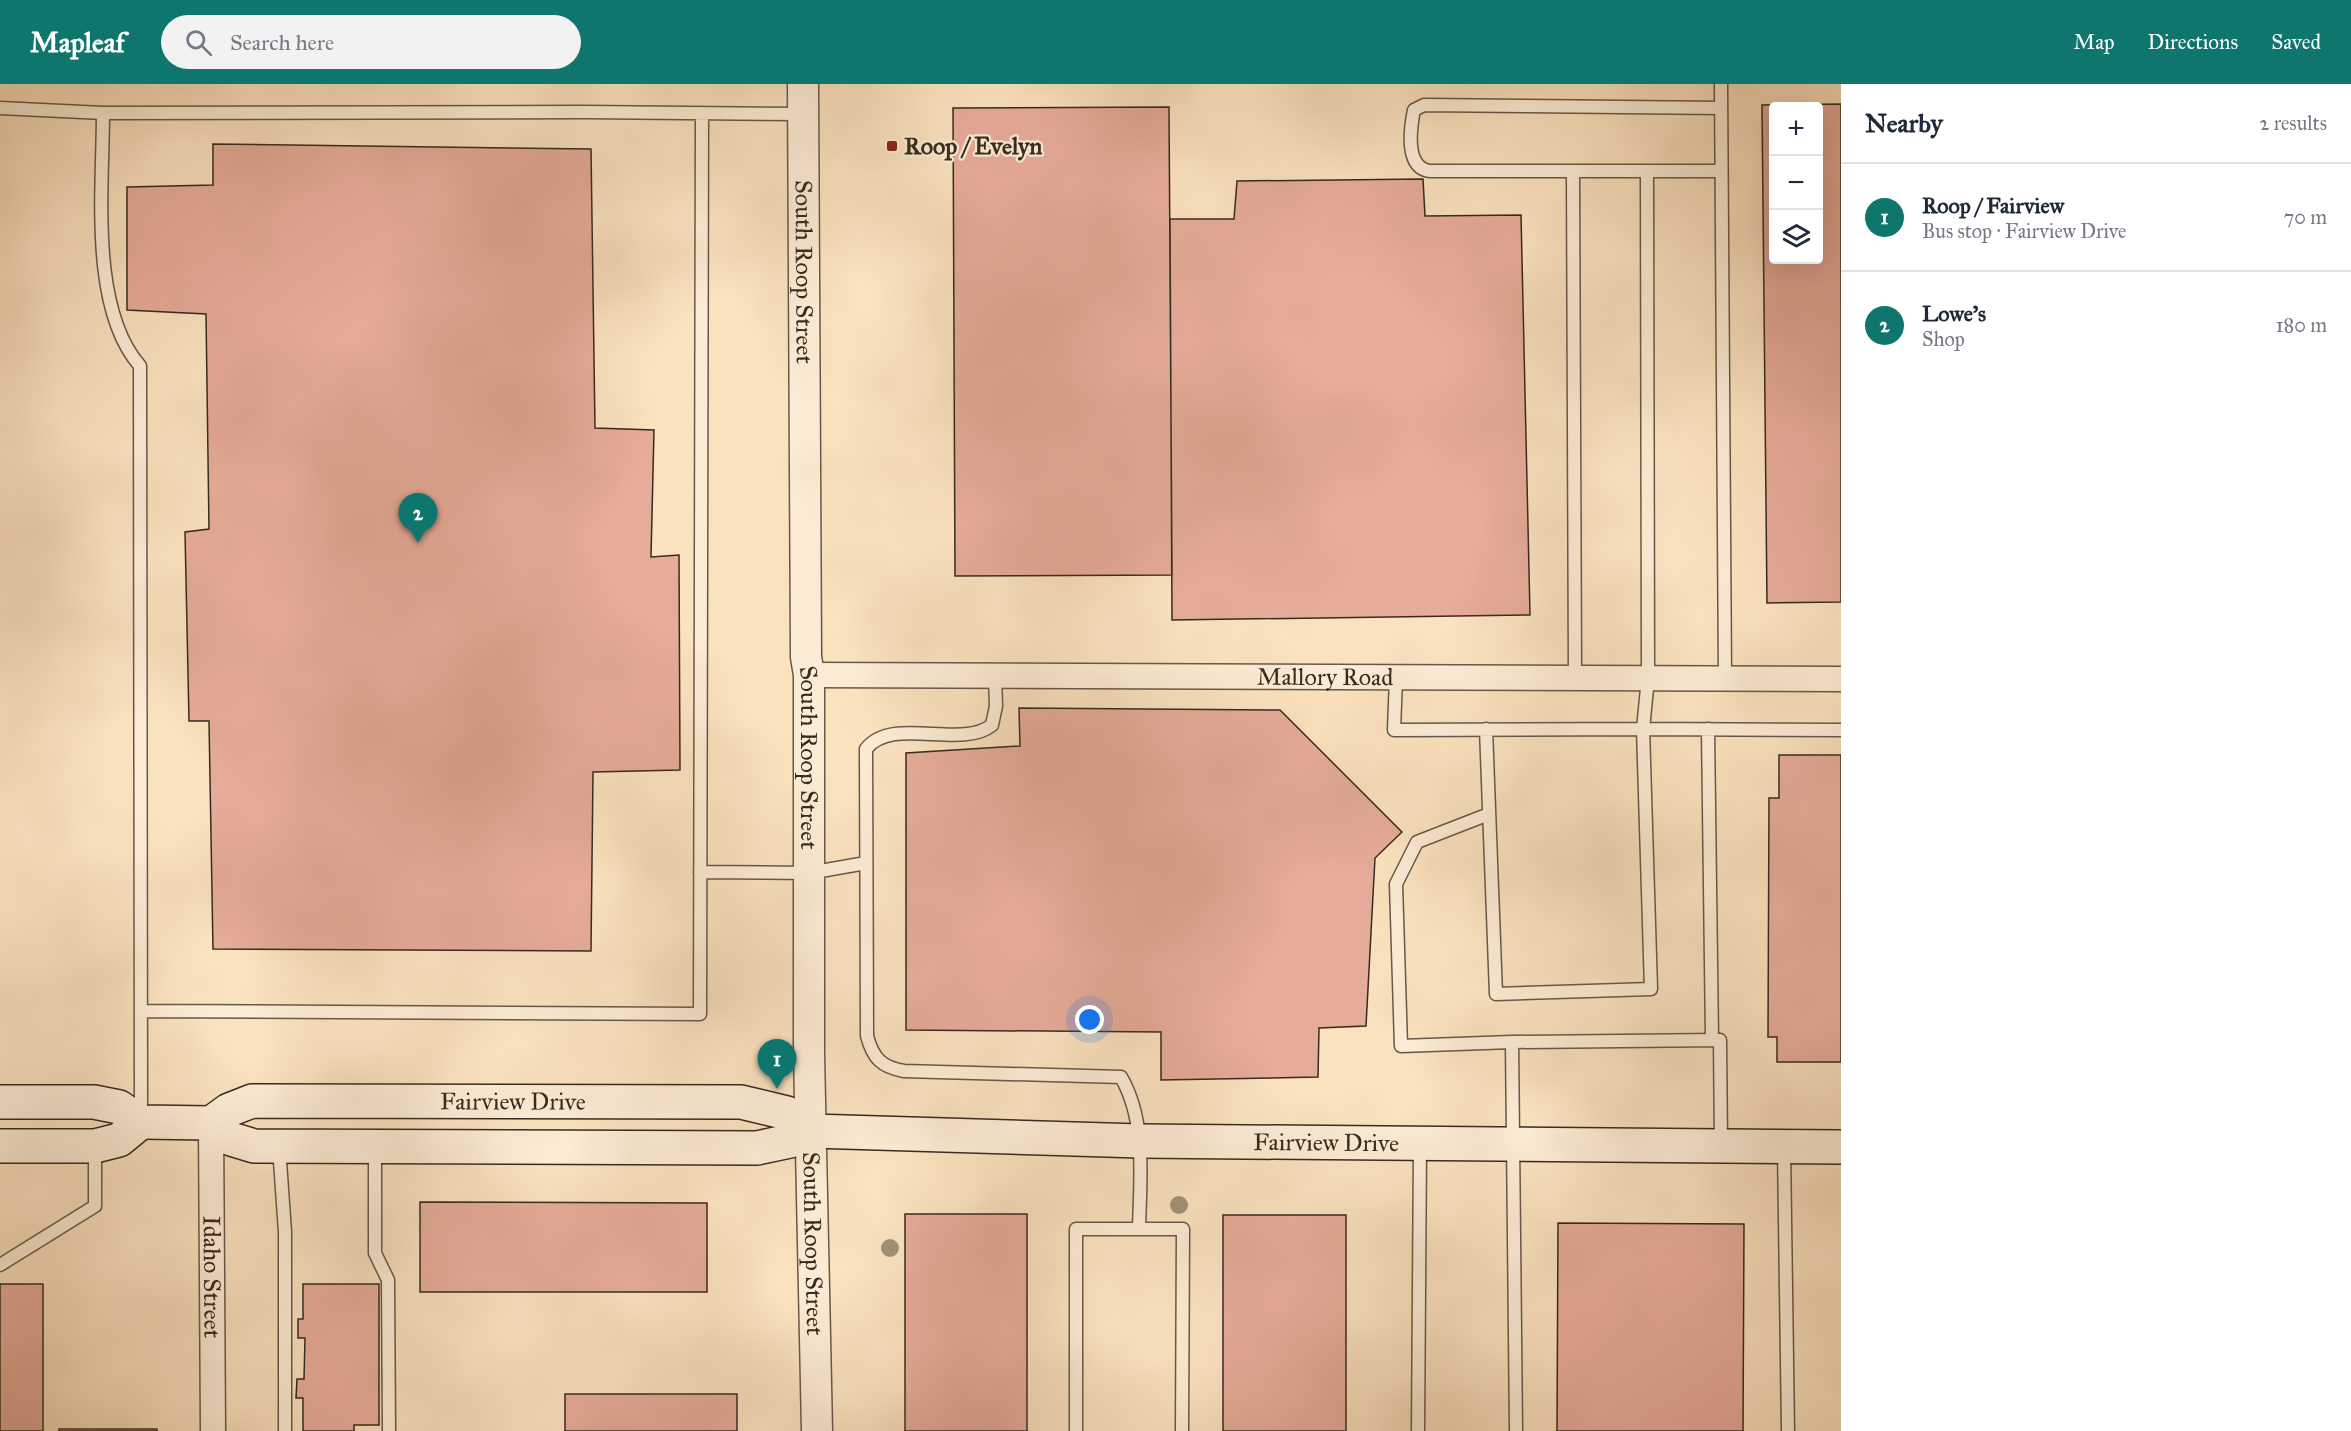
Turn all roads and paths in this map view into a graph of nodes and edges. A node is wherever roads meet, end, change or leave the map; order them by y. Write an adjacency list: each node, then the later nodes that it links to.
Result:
1 (802, 84): 7 (street, South Roop Street)
2 (1720, 84): 4 (lane)
3 (0, 108): 5 (lane)
4 (1721, 108): 8 (lane); 10 (lane)
5 (103, 113): 6 (lane); 26 (lane)
6 (702, 113): 7 (lane); 24 (lane)
7 (804, 114): 11 (street, South Roop Street)
8 (1574, 171): 9 (lane); 14 (lane)
9 (1647, 171): 10 (lane); 15 (lane)
10 (1721, 171): 16 (lane)
11 (809, 675): 12 (street, Mallory Road); 25 (street, South Roop Street)
12 (995, 676): 13 (street, Mallory Road); 23 (lane)
13 (1396, 677): 14 (street, Mallory Road); 18 (lane)
14 (1575, 678): 15 (street, Mallory Road)
15 (1648, 678): 16 (street, Mallory Road); 19 (lane)
16 (1725, 678): 17 (street, Mallory Road)
17 (1841, 679)
18 (1486, 729): 19 (lane); 22 (lane)
19 (1643, 729): 20 (lane); 22 (lane)
20 (1708, 729): 21 (lane); 27 (lane)
21 (1841, 730)
22 (1489, 814): 28 (lane)
23 (866, 863): 25 (lane); 33 (lane)
24 (700, 872): 25 (lane); 26 (lane)
25 (809, 873): 32 (street, South Roop Street)
26 (142, 1011): 30 (lane)
27 (1712, 1040): 28 (lane); 40 (lane)
28 (1512, 1042): 38 (lane)
29 (0, 1102): 30 (main road)
30 (141, 1122): 31 (main road); 36 (main road)
31 (211, 1123): 32 (main road, Fairview Drive); 37 (main road, Fairview Drive); 45 (street, Idaho Street)
32 (812, 1131): 33 (main road, Fairview Drive); 39 (main road, Fairview Drive); 48 (street, South Roop Street)
33 (1140, 1141): 34 (main road, Fairview Drive); 43 (lane)
34 (1420, 1145): 38 (main road, Fairview Drive); 51 (lane)
35 (0, 1146): 36 (main road)
36 (95, 1146): 44 (lane)
37 (279, 1146): 39 (main road, Fairview Drive); 46 (lane)
38 (1514, 1146): 40 (main road, Fairview Drive); 52 (lane)
39 (375, 1147): 47 (lane)
40 (1721, 1147): 41 (main road, Fairview Drive)
41 (1784, 1147): 42 (main road, Fairview Drive); 53 (lane)
42 (1841, 1147)
43 (1139, 1229): 49 (lane); 50 (lane)
44 (0, 1265)
45 (213, 1431)
46 (285, 1431)
47 (389, 1431)
48 (817, 1431)
49 (1076, 1431)
50 (1182, 1431)
51 (1418, 1431)
52 (1516, 1431)
53 (1788, 1431)

